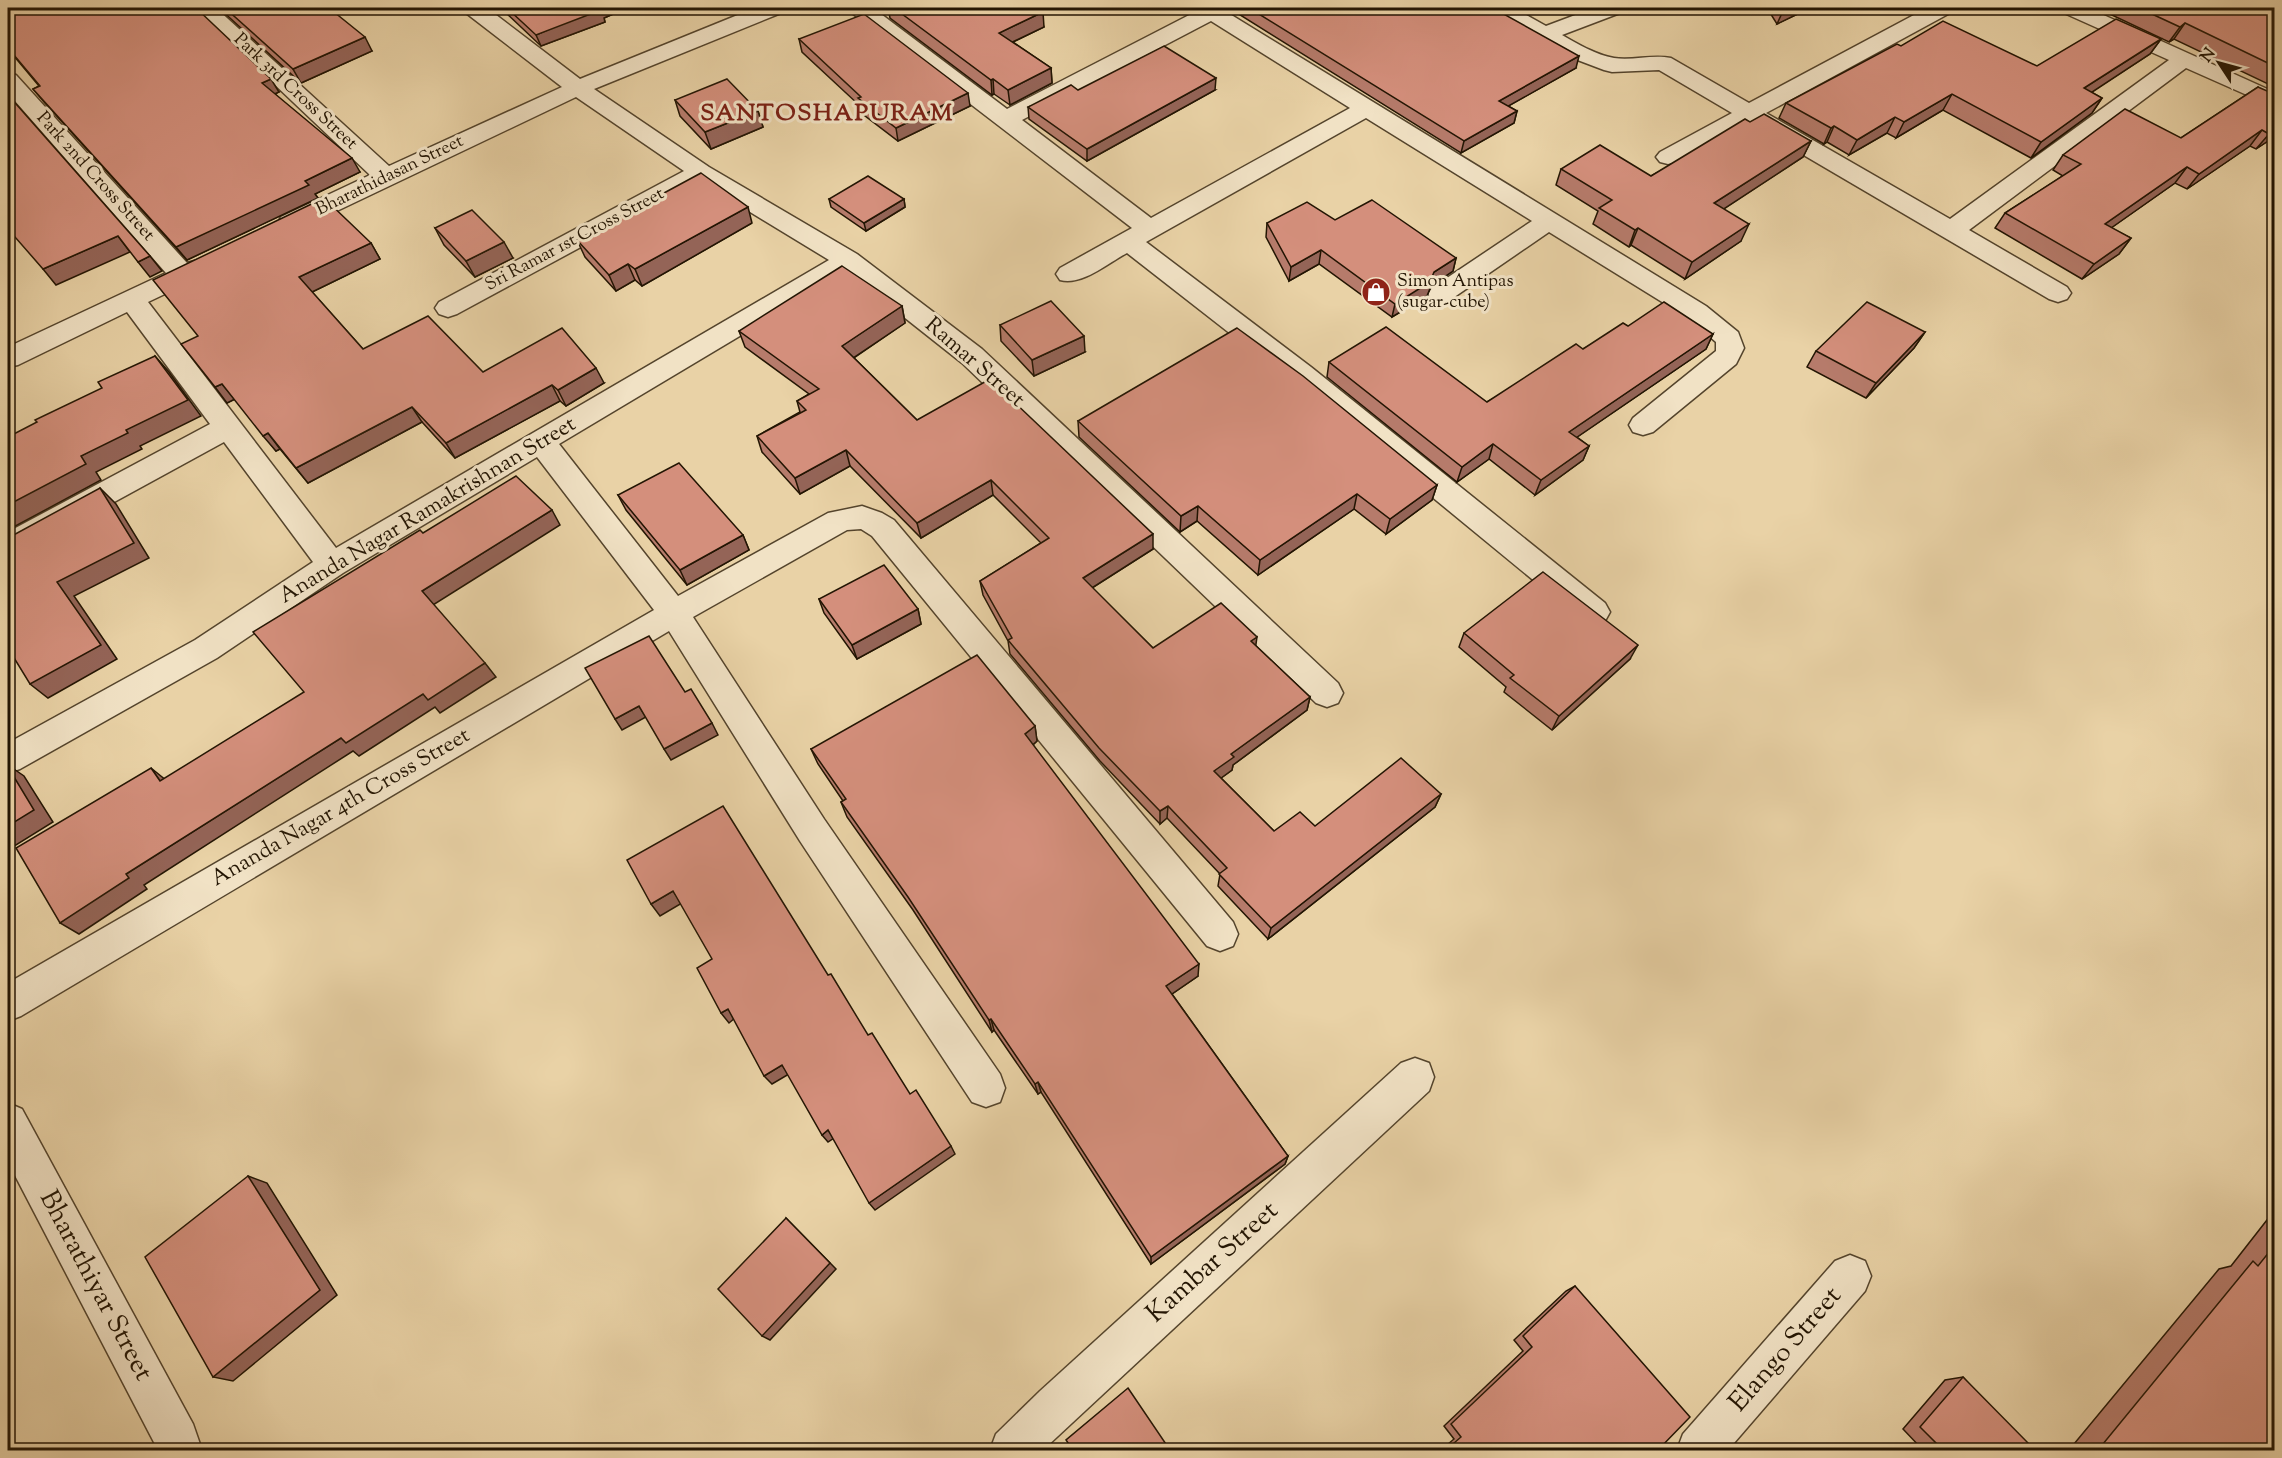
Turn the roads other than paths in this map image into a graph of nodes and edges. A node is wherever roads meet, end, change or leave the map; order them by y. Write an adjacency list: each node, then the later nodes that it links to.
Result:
1 (204, 8): 21 (street, Park 3rd Cross Street)
2 (474, 8): 14 (street, Ramar Street)
3 (773, 8): 10 (street, Bharathidasan Street)
4 (860, 8): 18 (street)
5 (1498, 8): 11 (street)
6 (1612, 8): 11 (street)
7 (1942, 8): 17 (street)
8 (2072, 8): 12 (street)
9 (1208, 10): 16 (street); 18 (street)
10 (737, 13): 14 (street, Bharathidasan Street)
11 (1545, 34): 17 (street)
12 (2185, 59): 15 (street); 23 (street)
13 (8, 80): 28 (street, Park 2nd Cross Street)
14 (579, 89): 20 (street, Ramar Street); 21 (street, Bharathidasan Street)
15 (2274, 100)
16 (1368, 107): 22 (street); 25 (street)
17 (1747, 114): 19 (street); 23 (street)
18 (1006, 119): 25 (street)
19 (1668, 157)
20 (701, 172): 27 (street, Ramar Street); 33 (street, Sri Ramar 1st Cross Street)
21 (386, 177): 24 (street, Bharathidasan Street)
22 (1550, 220): 31 (street); 35 (street)
23 (1951, 231): 30 (street)
24 (269, 234)
25 (1139, 235): 29 (street); 40 (street)
26 (216, 259): 28 (street)
27 (848, 260): 37 (street, Ananda Nagar Ramakrishnan Street); 42 (street, Ramar Street)
28 (183, 274): 32 (street)
29 (1069, 274)
30 (2058, 293)
31 (1441, 294)
32 (131, 299): 34 (street); 36 (street)
33 (448, 308)
34 (8, 358)
35 (1643, 425)
36 (228, 427): 38 (street); 39 (street)
37 (541, 442): 39 (street, Ananda Nagar Ramakrishnan Street); 41 (street)
38 (8, 546)
39 (332, 565): 43 (street, Ananda Nagar Ramakrishnan Street)
40 (1594, 612)
41 (674, 613): 44 (street, Ananda Nagar 4th Cross Street); 45 (street, Ananda Nagar 4th Cross Street); 47 (street)
42 (1327, 693)
43 (8, 759)
44 (1220, 934)
45 (8, 1003)
46 (1415, 1077): 51 (street, Kambar Street)
47 (986, 1088)
48 (8, 1123): 50 (street, Bharathiyar Street)
49 (1850, 1276): 52 (street, Elango Street)
50 (180, 1450)
51 (1012, 1450)
52 (1699, 1450)

